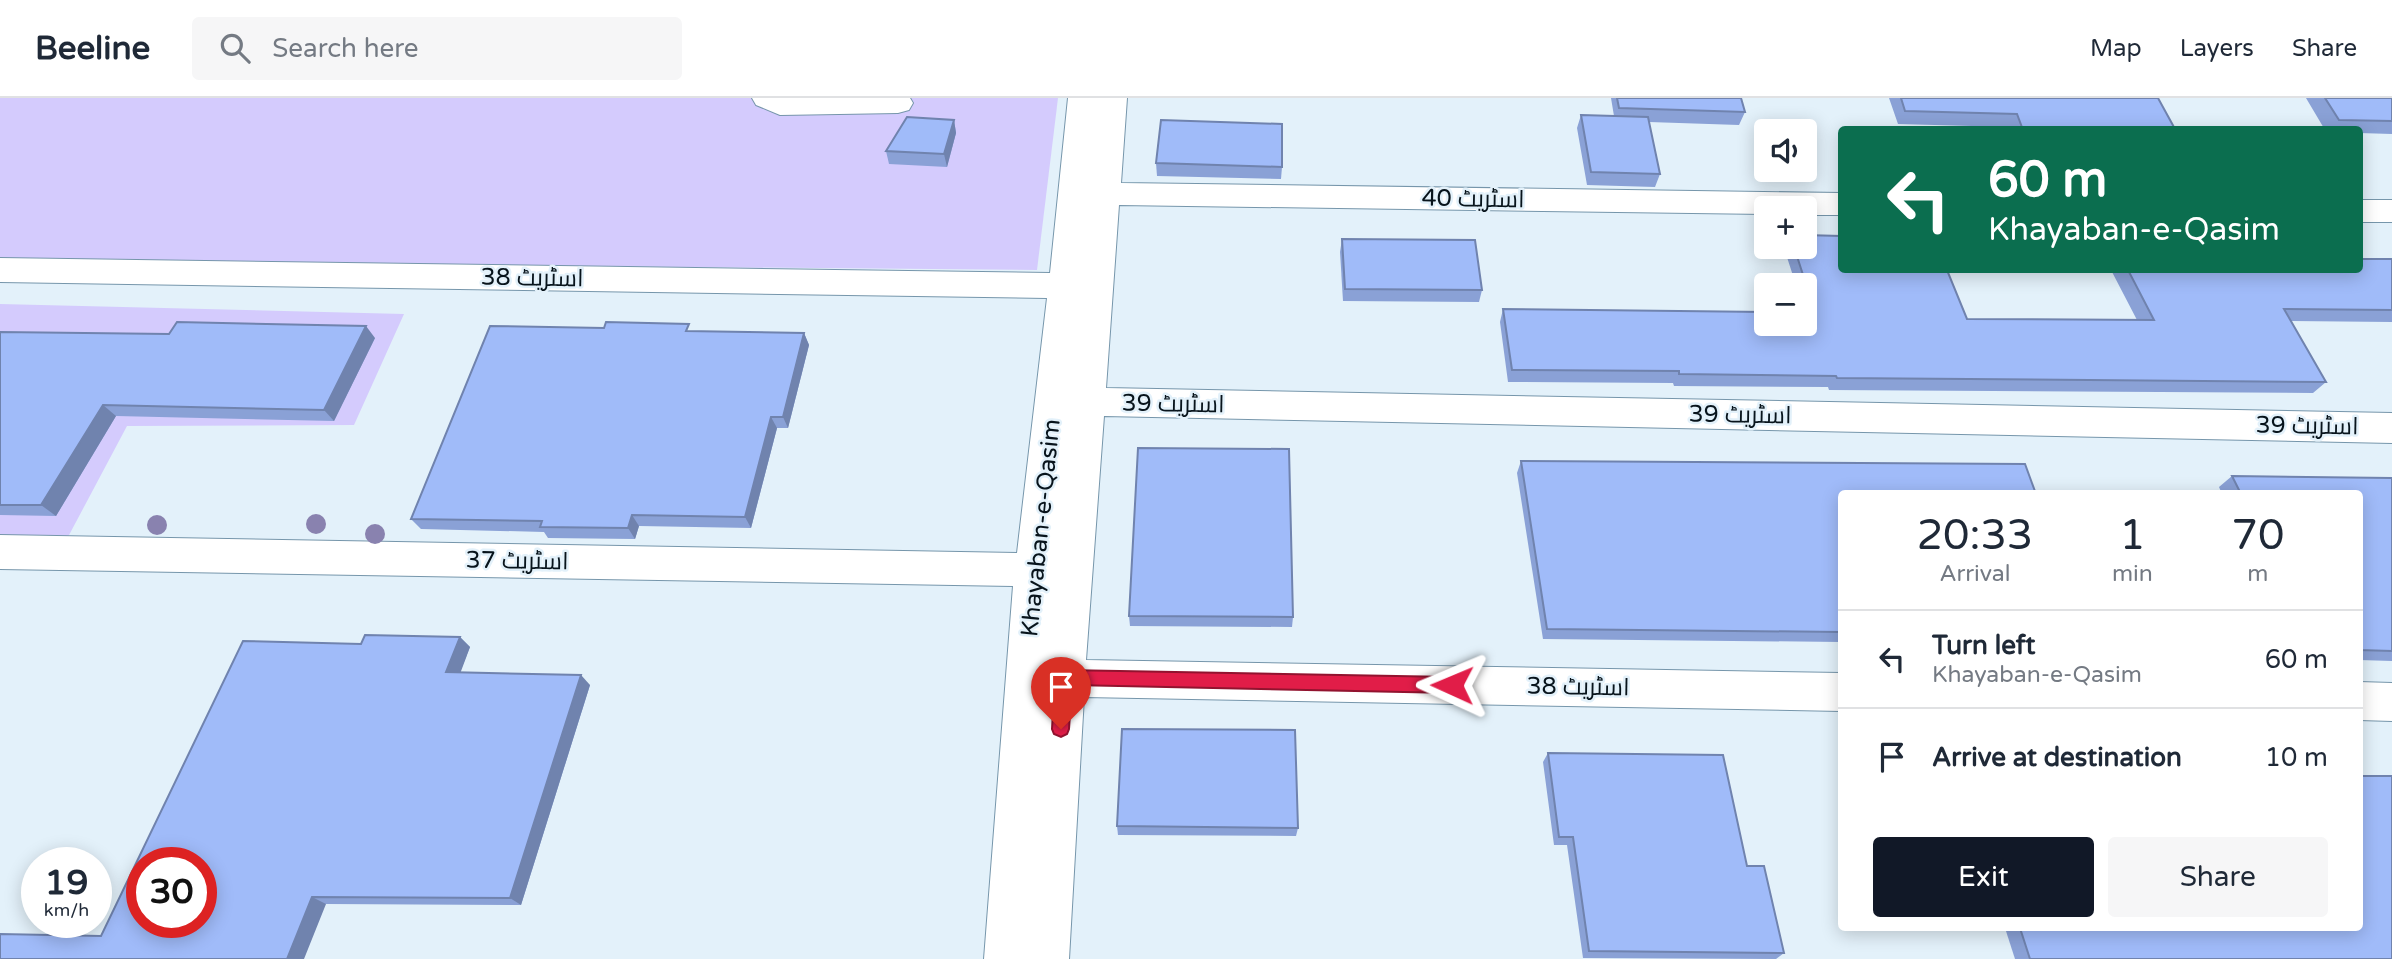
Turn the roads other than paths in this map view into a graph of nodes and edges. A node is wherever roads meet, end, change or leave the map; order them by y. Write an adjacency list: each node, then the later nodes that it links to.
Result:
1 (767, 98): 4 (street)
2 (1083, 98): 10 (street, Khayaban-e-Qasim)
3 (1112, 98): 5 (street, Khayaban-e-Qasim)
4 (898, 103)
5 (1104, 194): 6 (street, اسٹریٹ 40); 11 (street, Khayaban-e-Qasim)
6 (1838, 204)
7 (2363, 211): 8 (street)
8 (2392, 211)
9 (0, 270): 10 (street, اسٹریٹ 38)
10 (1064, 286): 14 (street, Khayaban-e-Qasim)
11 (1088, 402): 12 (street, اسٹریٹ 39); 15 (street, Khayaban-e-Qasim)
12 (2392, 428)
13 (0, 552): 14 (street, اسٹریٹ 37)
14 (1034, 570): 19 (street, Khayaban-e-Qasim)
15 (1064, 678): 16 (street, اسٹریٹ 38); 20 (street, Khayaban-e-Qasim)
16 (1838, 692)
17 (2363, 701): 18 (street)
18 (2392, 702)
19 (1007, 959)
20 (1046, 959)

